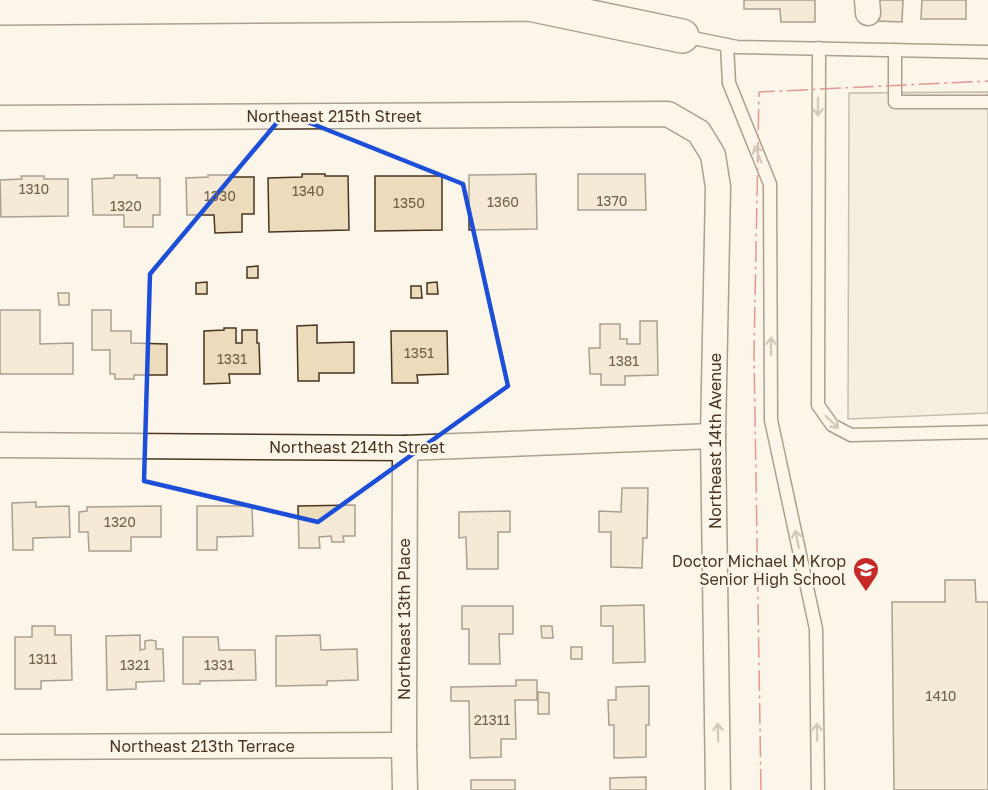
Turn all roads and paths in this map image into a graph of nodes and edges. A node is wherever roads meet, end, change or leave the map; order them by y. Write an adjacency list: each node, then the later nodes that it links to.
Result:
1 (529, 1): 2 (street); 3 (street)
2 (0, 8)
3 (682, 36): 4 (lane)
4 (727, 45): 5 (lane); 19 (lane, one-way to 4)
5 (819, 48): 6 (lane); 11 (lane, one-way to 11)
6 (895, 50): 7 (lane); 8 (lane)
7 (988, 52)
8 (988, 102)
9 (668, 114): 10 (street, Northeast 215th Street); 12 (street, Northeast 14th Avenue)
10 (0, 117)
11 (988, 432)
12 (713, 436): 14 (street, Northeast 214th Street); 18 (street, Northeast 14th Avenue, one-way to 12)
13 (0, 445): 14 (street, Northeast 214th Street)
14 (405, 448): 15 (street, Northeast 13th Place)
15 (404, 745): 16 (street, Northeast 213th Terrace); 17 (street, Northeast 13th Place)
16 (0, 747)
17 (405, 790)
18 (718, 790)
19 (818, 790)

